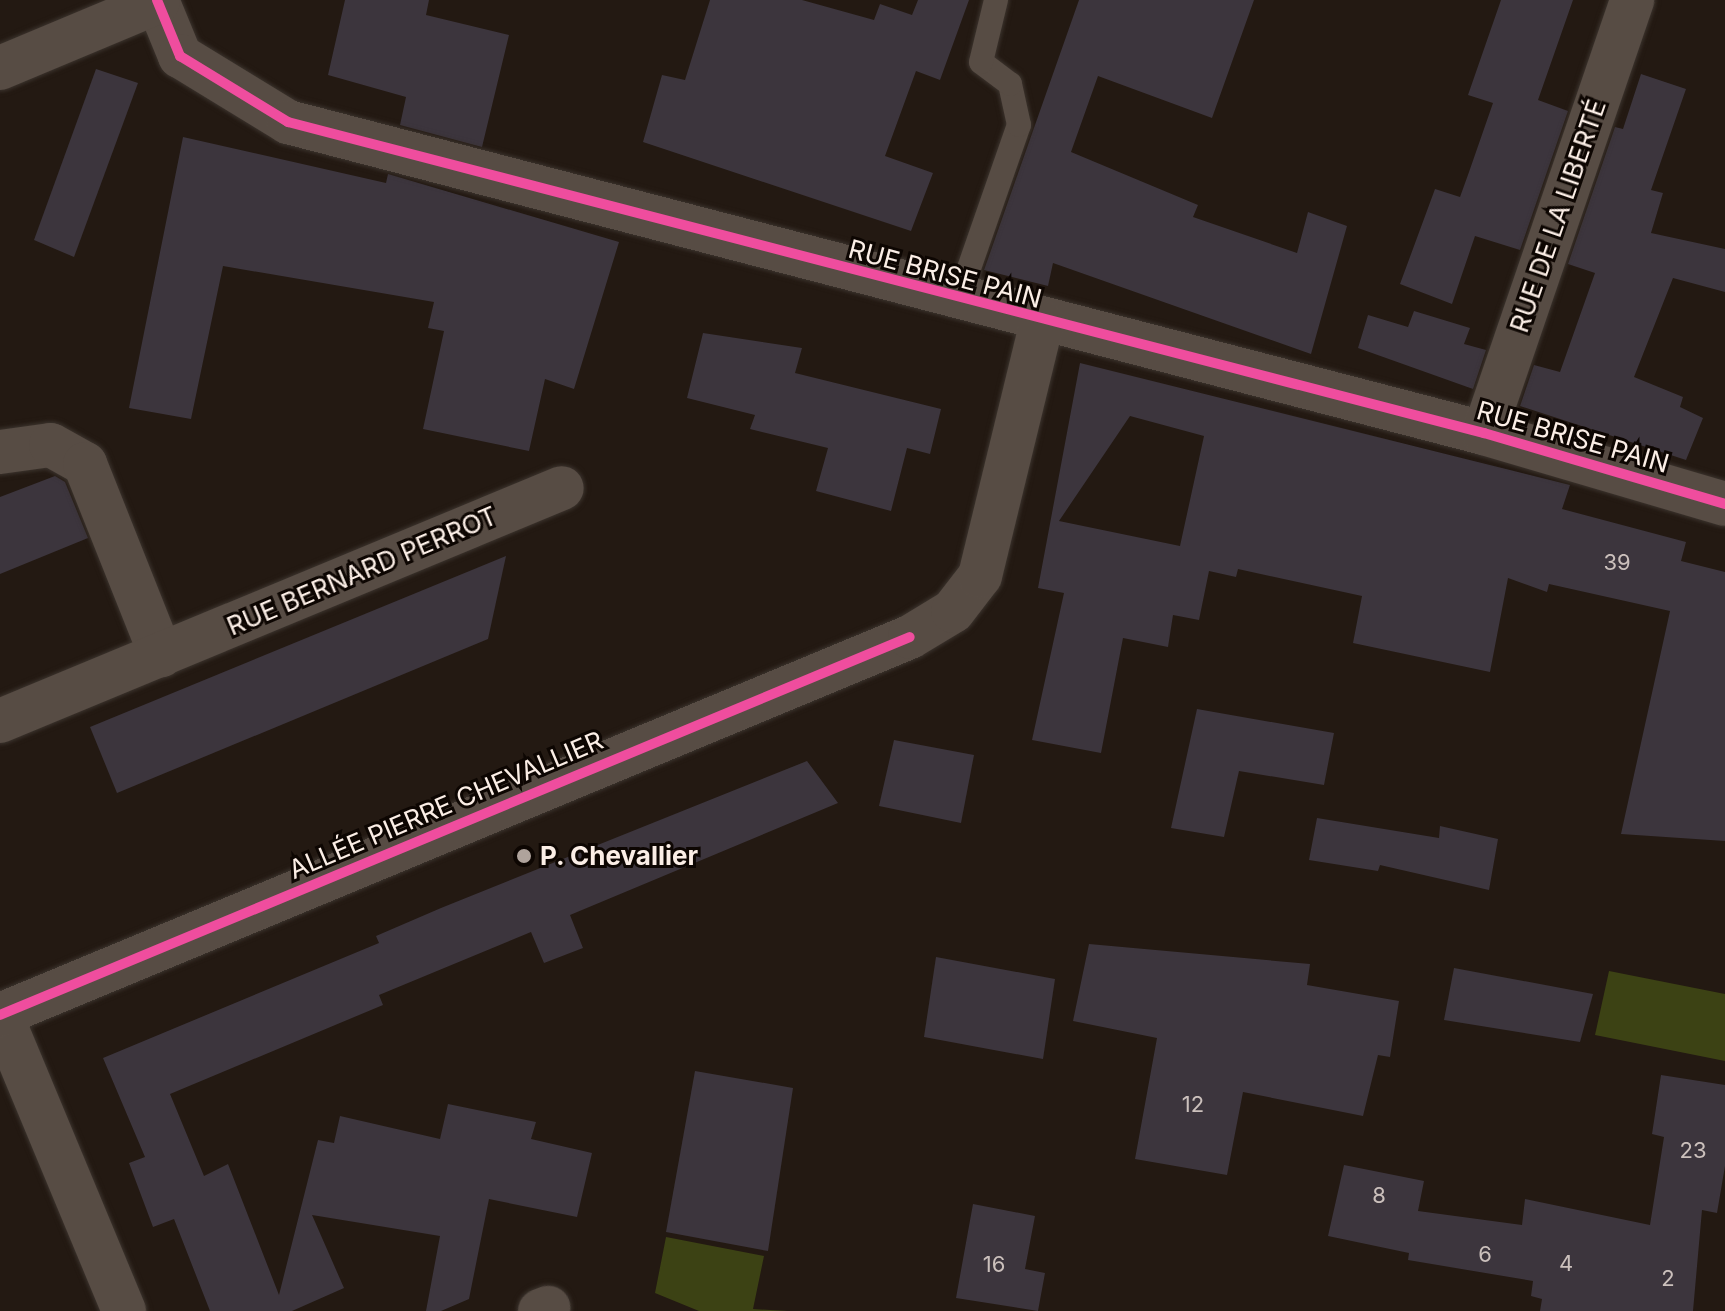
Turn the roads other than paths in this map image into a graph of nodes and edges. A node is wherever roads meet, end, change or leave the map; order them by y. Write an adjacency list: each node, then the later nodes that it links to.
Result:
1 (996, 0): 5 (lane)
2 (1632, 0): 7 (street, RUE DE LA LIBERTÉ)
3 (158, 1): 4 (street); 6 (street, RUE BRISE PAIN)
4 (0, 68)
5 (967, 274)
6 (1042, 322): 7 (street, RUE BRISE PAIN); 13 (street, ALLÉE PIERRE CHEVALLIER)
7 (1484, 433): 10 (street, RUE BRISE PAIN)
8 (0, 452): 11 (street)
9 (562, 488): 11 (street, RUE BERNARD PERROT)
10 (1725, 504)
11 (161, 655): 12 (street, RUE BERNARD PERROT)
12 (0, 721)
13 (0, 1014): 14 (street)
14 (124, 1311)

